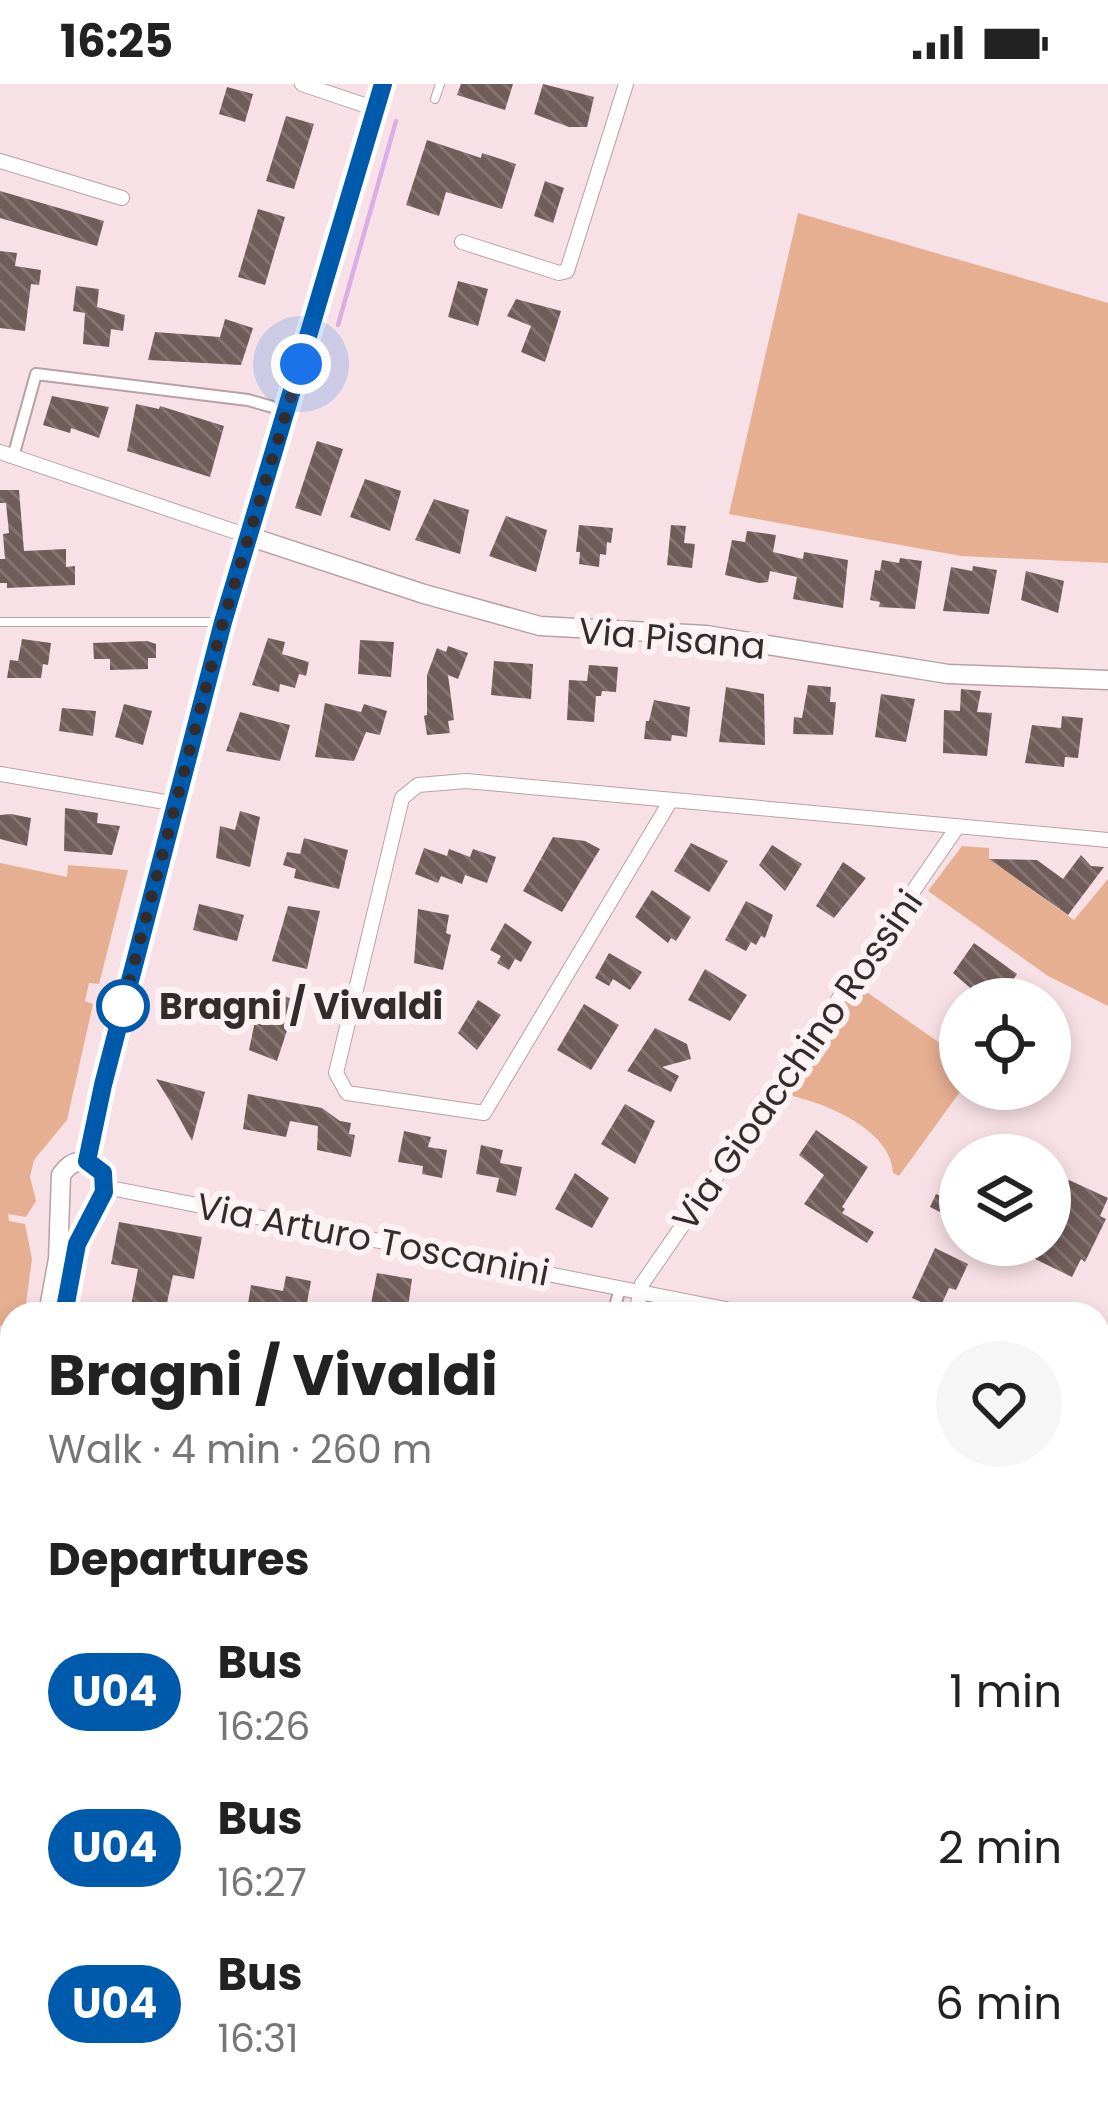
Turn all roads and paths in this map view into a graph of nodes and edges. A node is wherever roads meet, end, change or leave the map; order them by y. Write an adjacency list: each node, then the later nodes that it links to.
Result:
1 (302, 84): 6 (street)
2 (383, 84): 6 (street)
3 (440, 84): 5 (lane)
4 (626, 84): 9 (street)
5 (435, 99)
6 (376, 109): 10 (street)
7 (0, 161): 8 (street)
8 (122, 197)
9 (462, 242)
10 (287, 411): 11 (street); 12 (street)
11 (6, 454): 12 (street)
12 (248, 536): 14 (street); 15 (street, Via Pisana)
13 (0, 622): 14 (lane)
14 (223, 622): 18 (street)
15 (1108, 680)
16 (0, 774): 18 (street)
17 (671, 800): 17 (street); 19 (street)
18 (177, 804): 21 (street)
19 (956, 829): 20 (street); 25 (street, Via Gioacchino Rossini)
20 (1108, 840)
21 (87, 1161): 22 (street); 23 (street)
22 (61, 1190): 23 (street); 26 (street)
23 (101, 1194): 24 (street, Via Arturo Toscanini); 27 (street)
24 (620, 1288): 25 (street, Via Arturo Toscanini); 28 (street)
25 (641, 1292): 29 (street); 30 (street, Via Arturo Toscanini)
26 (50, 1302)
27 (66, 1302)
28 (617, 1302)
29 (639, 1302)
30 (691, 1302)

